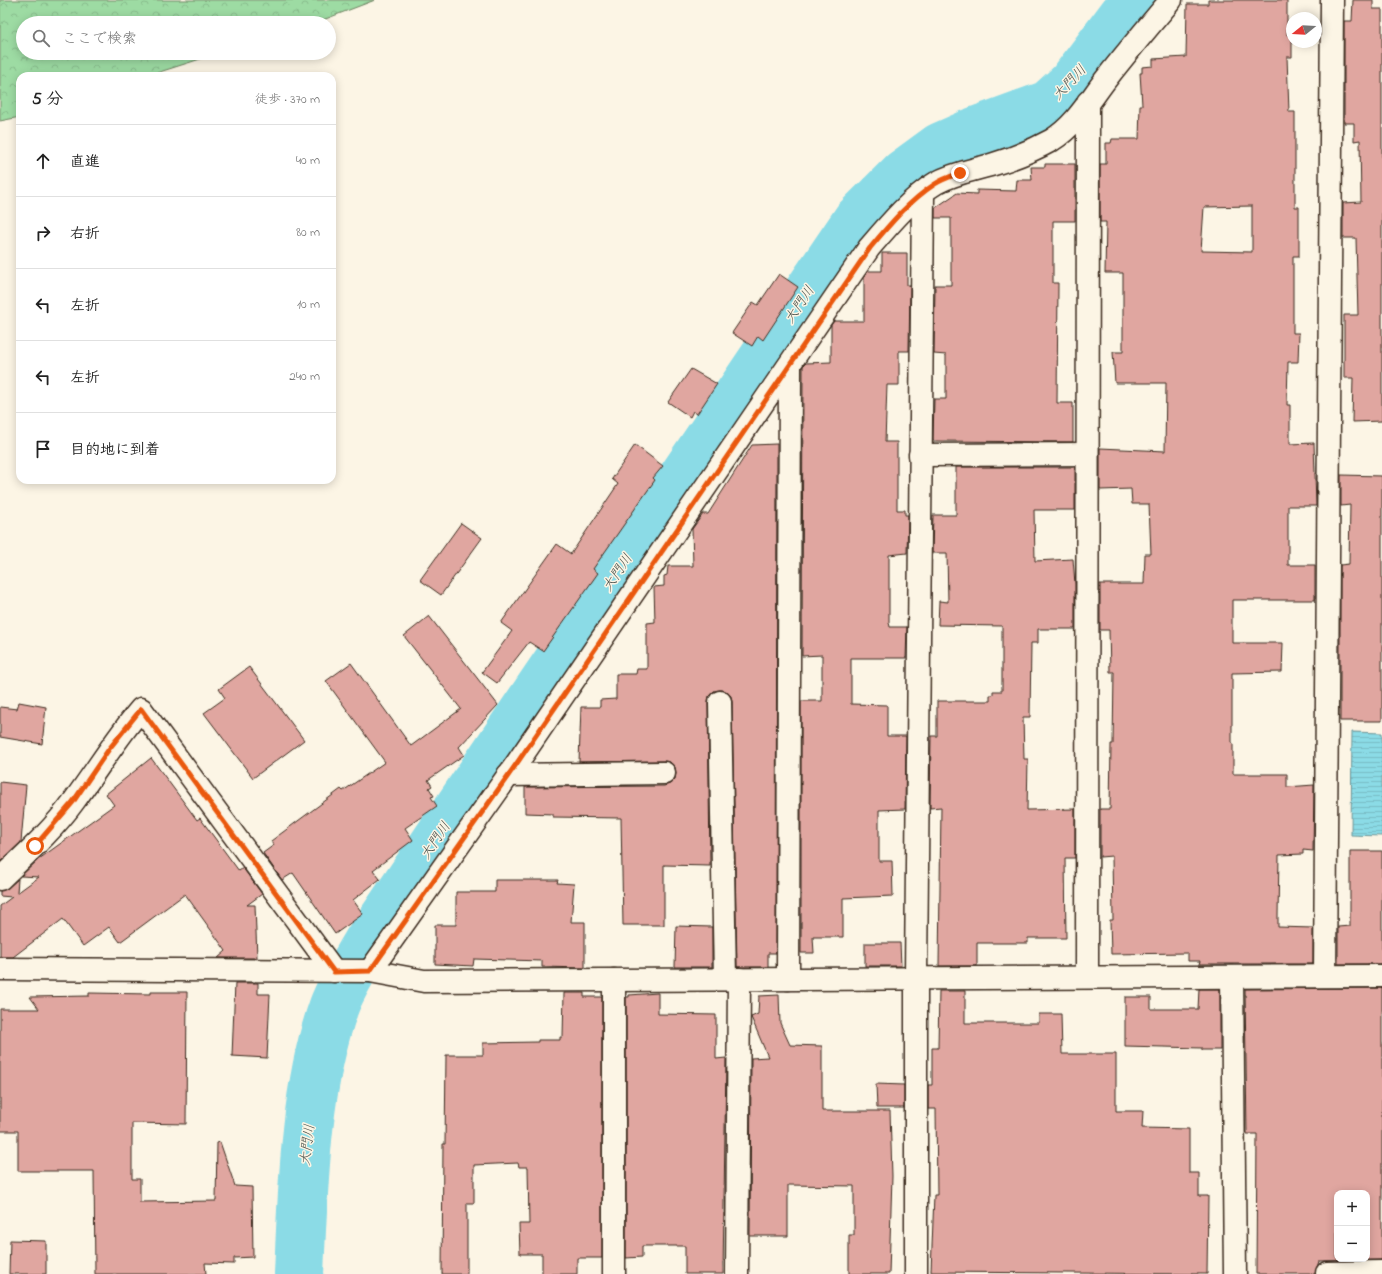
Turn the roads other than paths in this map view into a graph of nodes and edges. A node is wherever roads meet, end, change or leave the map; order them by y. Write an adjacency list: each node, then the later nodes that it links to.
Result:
1 (1172, 0): 3 (street)
2 (1332, 0): 15 (street)
3 (1088, 102): 4 (street); 6 (street)
4 (923, 194): 5 (street); 7 (street)
5 (790, 365): 10 (street); 21 (street)
6 (1088, 454): 7 (street); 17 (street)
7 (920, 455): 19 (street)
8 (720, 702): 20 (street)
9 (664, 773): 10 (street)
10 (508, 775): 13 (street)
11 (0, 880): 14 (street)
12 (0, 969): 14 (street)
13 (370, 971): 14 (street); 22 (street)
14 (334, 972)
15 (1325, 976): 16 (street); 18 (street)
16 (1382, 976)
17 (1087, 977): 18 (street); 19 (street)
18 (1232, 977): 28 (street)
19 (916, 978): 21 (street); 27 (street)
20 (732, 979): 21 (street); 22 (street); 26 (street)
21 (788, 979)
22 (614, 980): 25 (street)
23 (1382, 1272): 24 (street)
24 (1327, 1273)
25 (614, 1274)
26 (737, 1274)
27 (916, 1274)
28 (1235, 1274)

